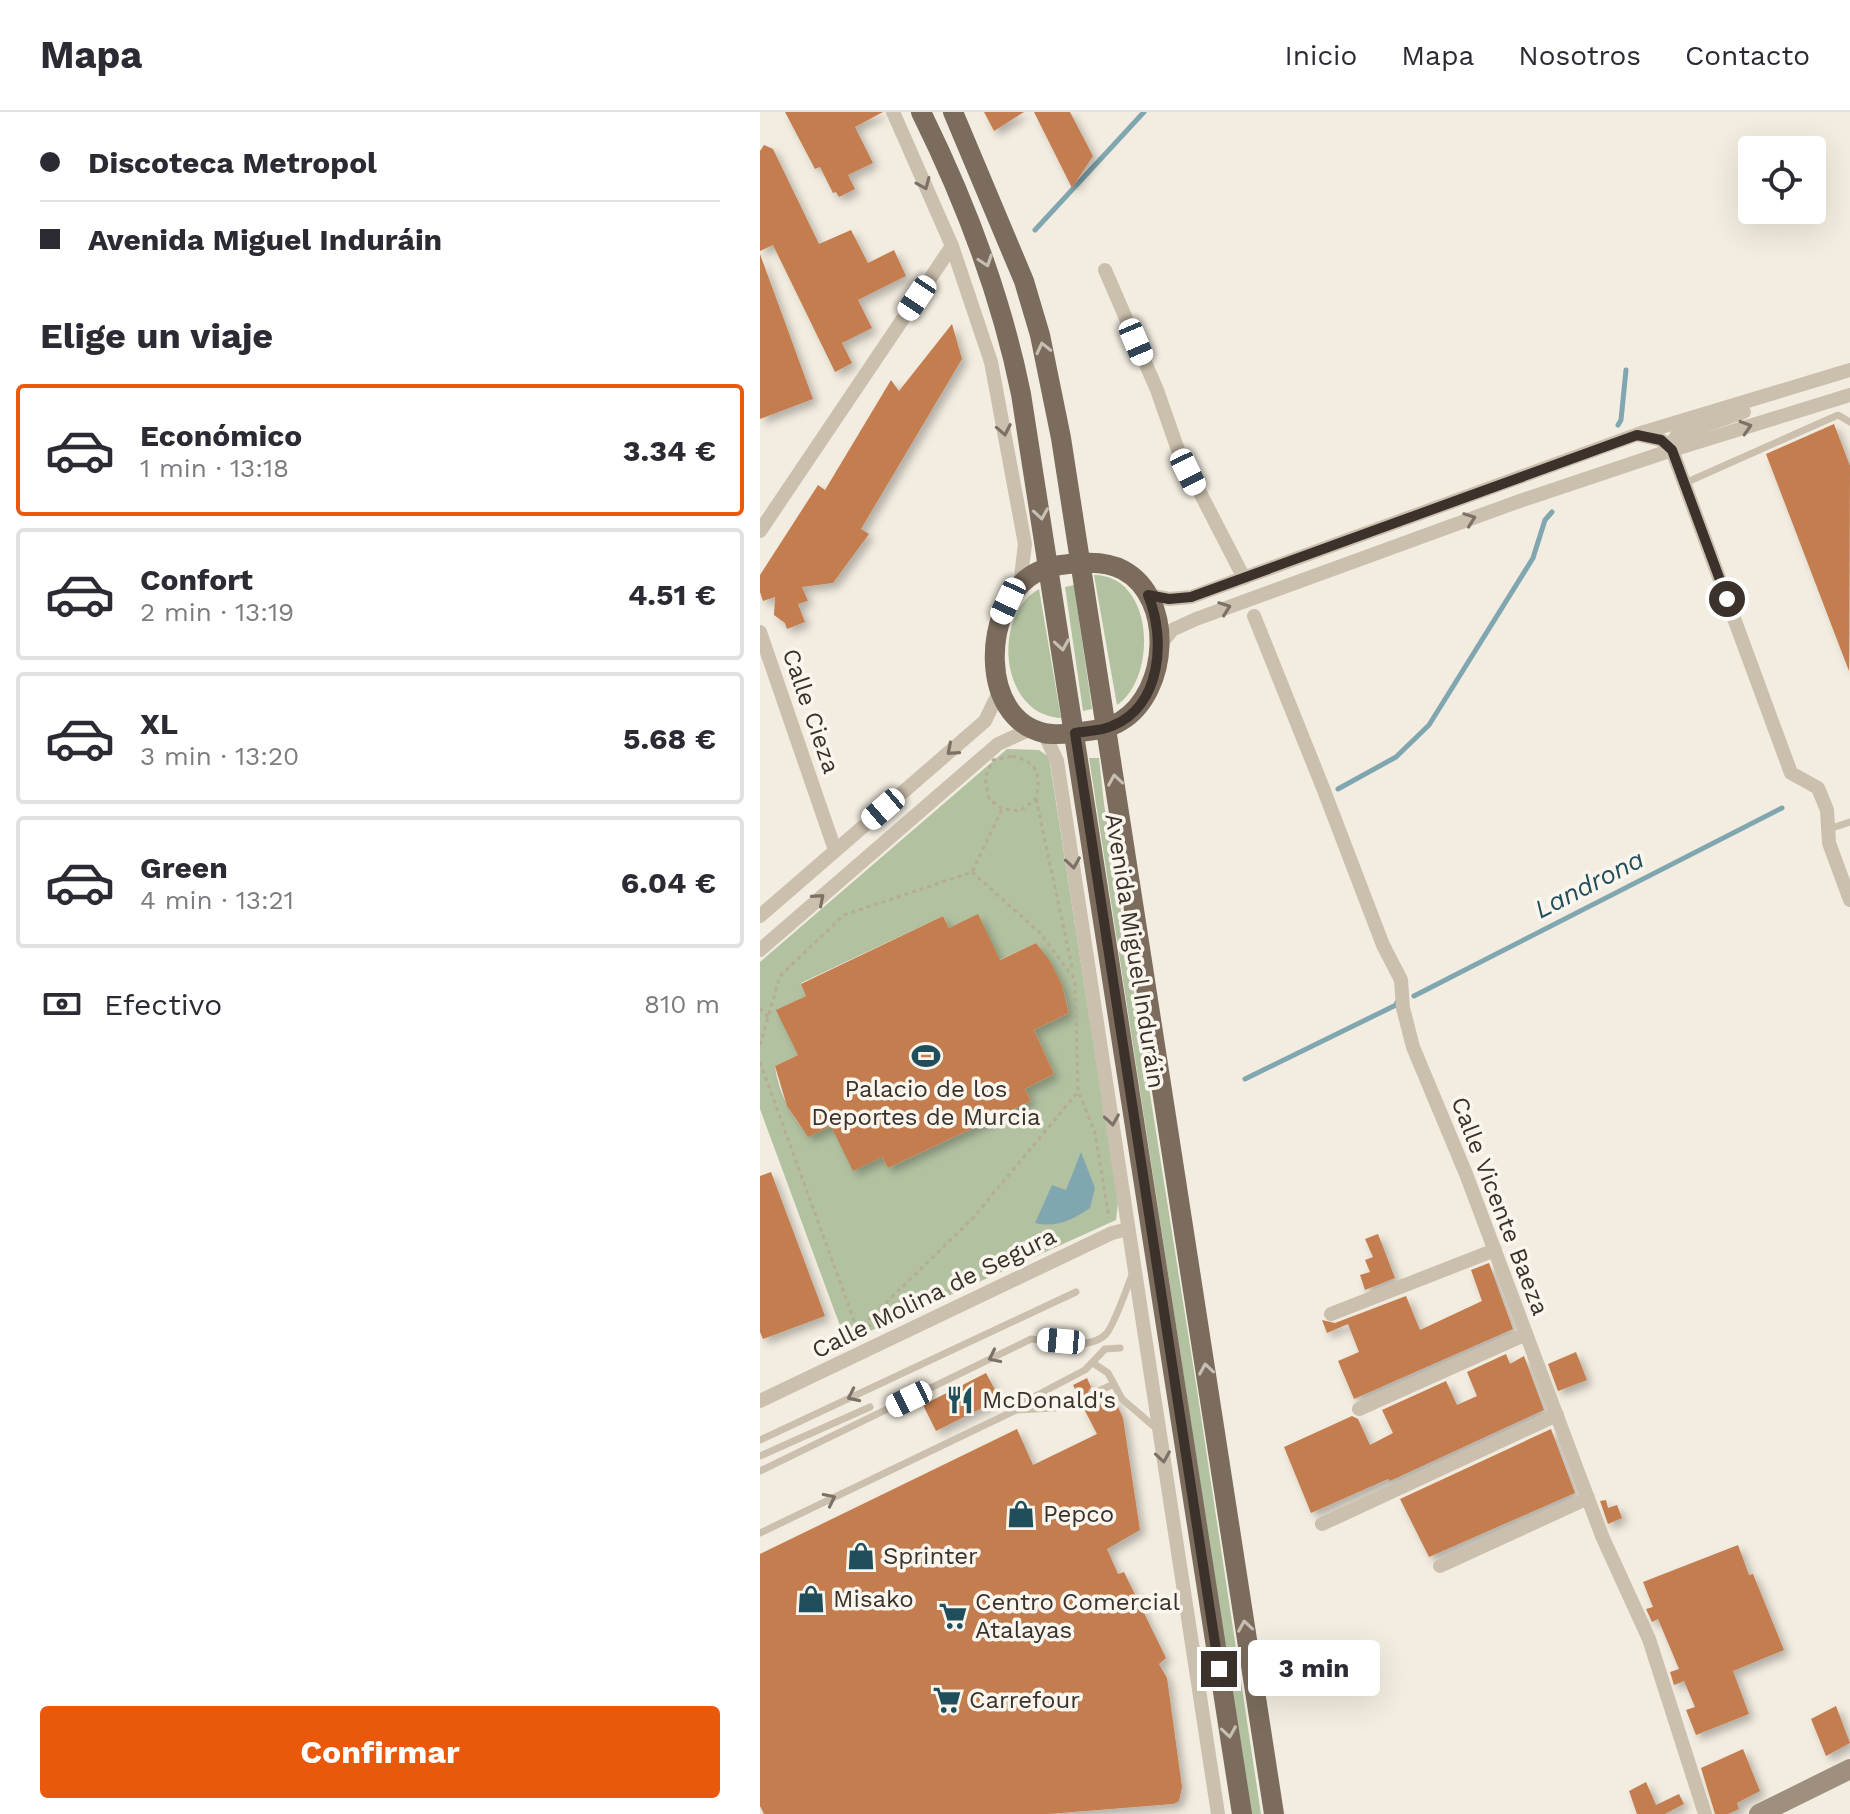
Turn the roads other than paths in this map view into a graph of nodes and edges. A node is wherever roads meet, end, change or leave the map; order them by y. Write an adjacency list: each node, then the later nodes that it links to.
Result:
1 (893, 112): 4 (street, one-way to 4)
2 (921, 112): 15 (main road, Avenida Miguel Induráin, one-way to 15)
3 (953, 112): 14 (main road, Avenida Miguel Induráin, one-way to 3)
4 (952, 246): 13 (street); 17 (street, one-way to 17)
5 (1105, 270): 16 (street)
6 (1850, 370): 7 (street)
7 (1789, 388): 10 (street); 11 (street)
8 (1850, 395): 11 (street, one-way to 8)
9 (1850, 422): 12 (lane)
10 (1637, 435): 11 (street); 16 (street)
11 (1672, 450): 12 (street); 21 (street, one-way to 11)
12 (1685, 483): 27 (street)
13 (760, 531)
14 (1081, 563): 15 (main road); 18 (main road); 23 (main road, Avenida Miguel Induráin)
15 (1049, 568): 17 (main road); 25 (main road, Avenida Miguel Induráin, one-way to 25)
16 (1244, 578): 18 (street)
17 (1020, 585): 22 (main road)
18 (1148, 595): 21 (main road)
19 (1254, 616): 34 (street, Calle Vicente Baeza)
20 (760, 632): 28 (street, Calle Cieza)
21 (1159, 646): 23 (main road)
22 (1000, 690): 24 (main road); 28 (street, one-way to 28)
23 (1106, 728): 25 (main road); 61 (main road, Avenida Miguel Induráin, one-way to 23)
24 (1039, 731): 25 (main road); 29 (street); 33 (street, one-way to 33)
25 (1075, 733): 60 (main road, Avenida Miguel Induráin, one-way to 60)
26 (1850, 822): 27 (lane)
27 (1829, 829): 30 (street)
28 (835, 850): 29 (street); 29 (street); 31 (street)
29 (854, 869): 32 (street, one-way to 29)
30 (1850, 900)
31 (760, 916)
32 (760, 950)
33 (1128, 1229): 35 (street); 44 (street, Calle Molina de Segura)
34 (1495, 1250): 37 (street); 38 (street, Calle Vicente Baeza)
35 (1135, 1269): 49 (street); 52 (lane, one-way to 52)
36 (1076, 1292): 50 (lane, one-way to 50)
37 (1331, 1314)
38 (1526, 1334): 46 (street); 48 (street, Calle Vicente Baeza)
39 (1120, 1348): 40 (lane)
40 (1093, 1363): 41 (lane); 47 (lane)
41 (1114, 1384): 42 (lane); 49 (lane)
42 (1094, 1393)
43 (1080, 1399): 47 (lane)
44 (760, 1401)
45 (870, 1407): 51 (lane)
46 (1359, 1409)
47 (1016, 1410): 55 (lane, one-way to 47)
48 (1557, 1415): 53 (street, Calle Vicente Baeza); 54 (street)
49 (1159, 1430): 59 (street, one-way to 59)
50 (760, 1440)
51 (760, 1456)
52 (760, 1471)
53 (1588, 1498): 56 (street); 62 (street, Calle Vicente Baeza)
54 (1322, 1524)
55 (760, 1533)
56 (1440, 1566)
57 (1850, 1769): 58 (main road)
58 (1780, 1809): 63 (main road)
59 (1218, 1814)
60 (1242, 1814)
61 (1274, 1814)
62 (1705, 1814)
63 (1759, 1814)

